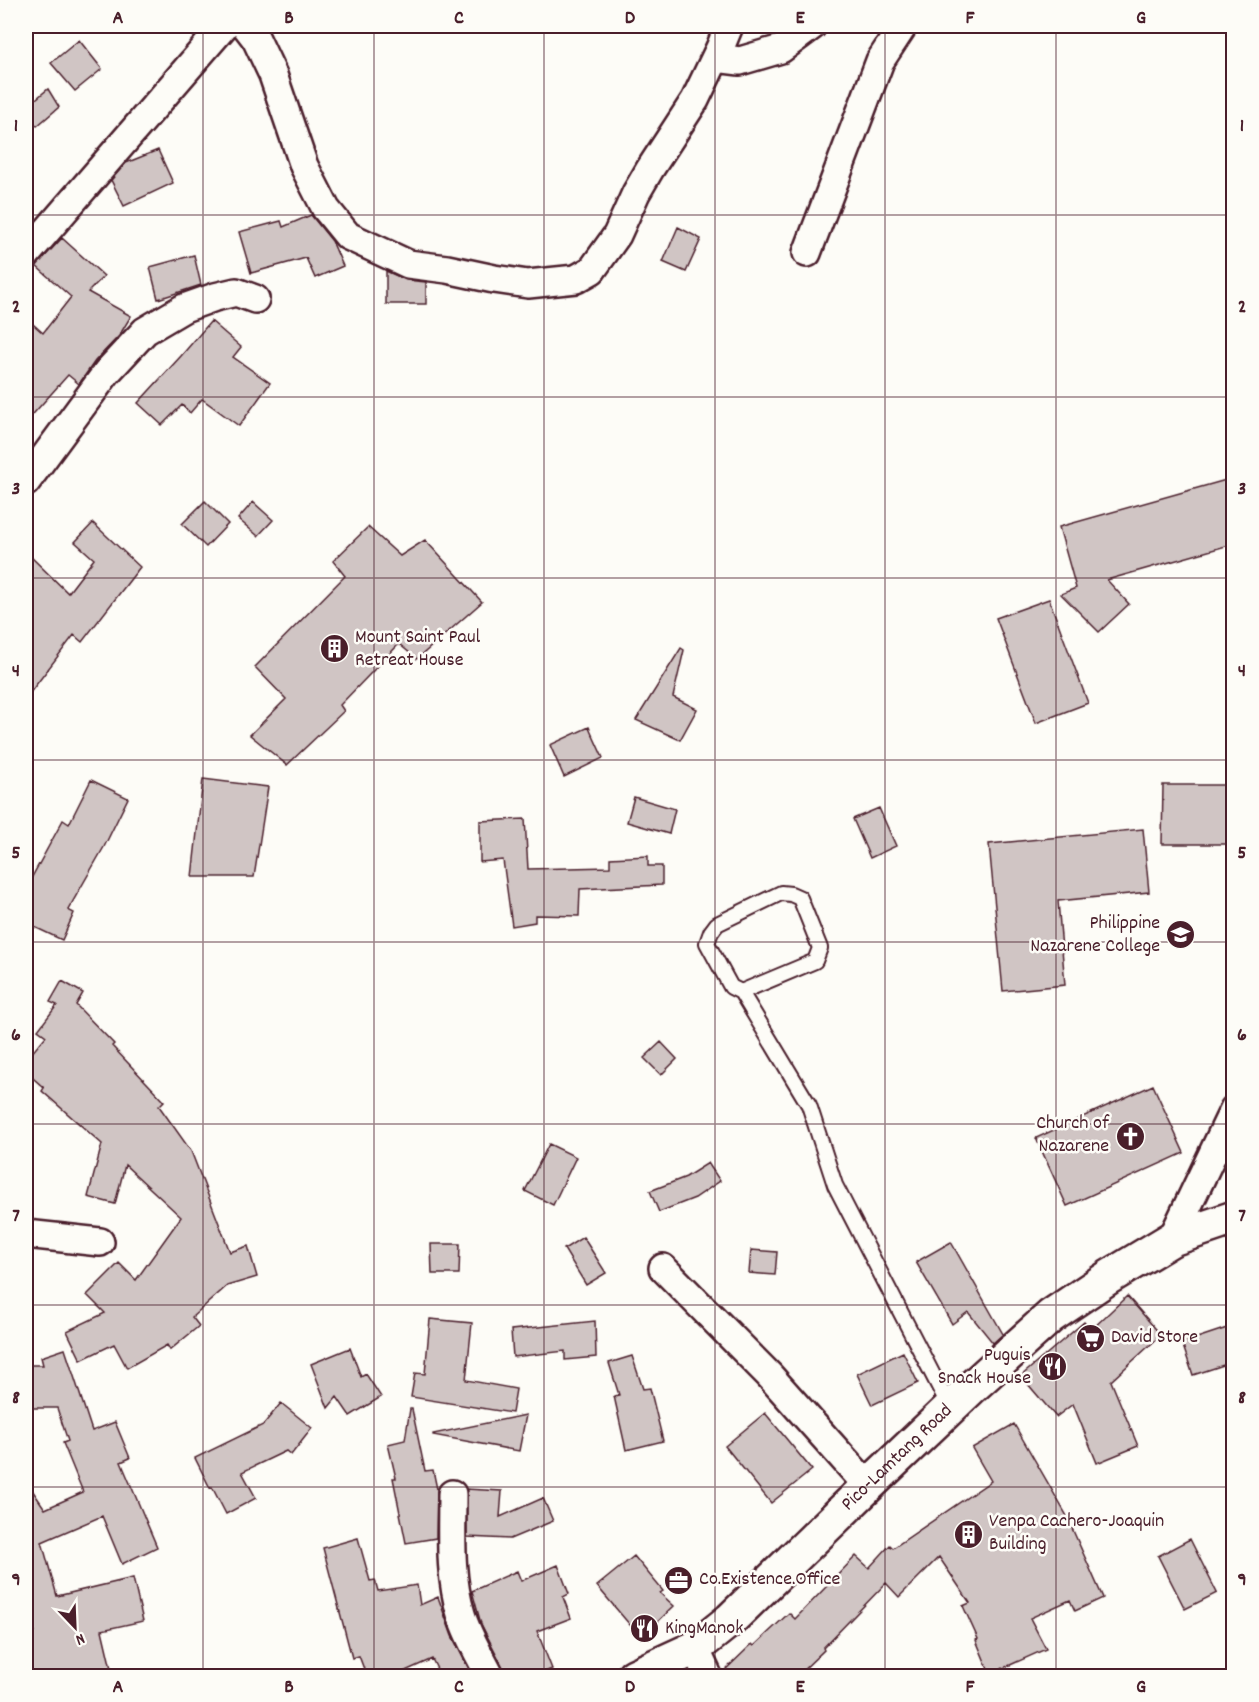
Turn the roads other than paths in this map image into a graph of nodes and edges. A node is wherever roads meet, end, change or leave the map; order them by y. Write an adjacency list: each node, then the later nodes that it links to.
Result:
1 (224, 26): 8 (street)
2 (246, 26): 6 (street)
3 (729, 26): 6 (street)
4 (813, 26): 6 (street)
5 (903, 26): 7 (street)
6 (716, 58)
7 (807, 253)
8 (26, 255)
9 (255, 299): 10 (street)
10 (26, 482)
11 (741, 992): 11 (lane); 18 (lane)
12 (1233, 1109): 15 (street)
13 (1230, 1223): 15 (main road, Pico-Lamtang Road)
14 (26, 1234): 16 (street)
15 (1172, 1239): 18 (main road, Pico-Lamtang Road)
16 (100, 1242)
17 (663, 1268): 19 (street)
18 (950, 1408): 19 (main road, Pico-Lamtang Road)
19 (868, 1486): 21 (main road, Pico-Lamtang Road)
20 (452, 1494): 22 (street)
21 (701, 1662): 23 (main road, Pico-Lamtang Road)
22 (490, 1677)
23 (634, 1677)

